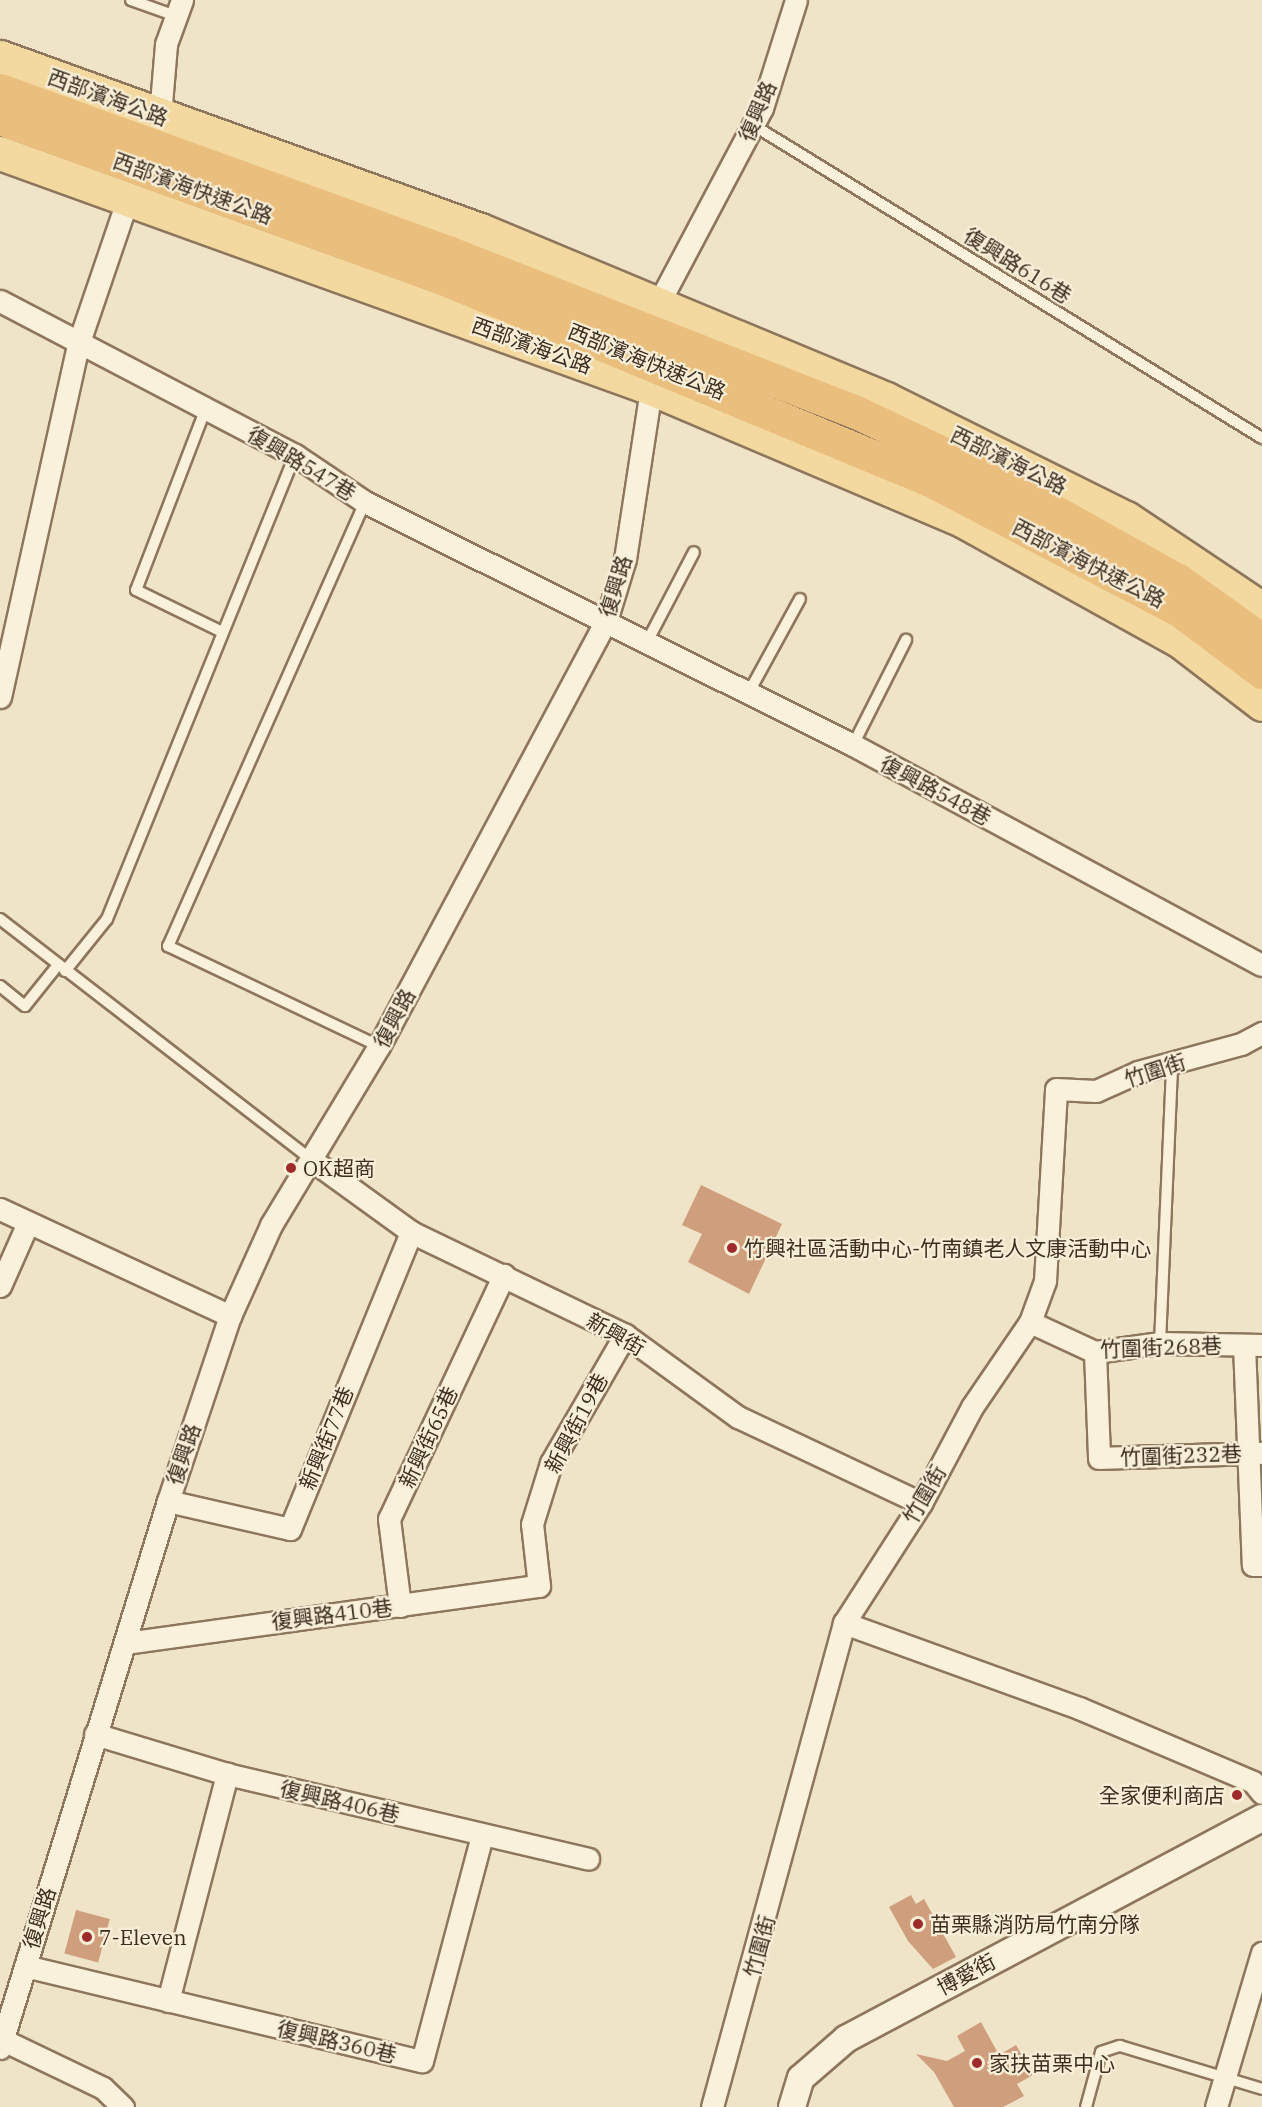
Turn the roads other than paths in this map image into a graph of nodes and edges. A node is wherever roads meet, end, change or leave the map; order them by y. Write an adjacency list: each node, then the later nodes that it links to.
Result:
1 (131, 0): 3 (lane)
2 (796, 0): 8 (street, 復興路)
3 (179, 8): 6 (street)
4 (0, 57): 6 (main road, 西部濱海公路)
5 (0, 90): 13 (highway, 西部濱海快速公路)
6 (160, 116): 13 (main road, 西部濱海公路)
7 (0, 118): 13 (highway, 西部濱海快速公路)
8 (753, 125): 13 (street, 復興路); 15 (lane, 復興路616巷)
9 (0, 153): 10 (main road, 西部濱海公路)
10 (127, 201): 12 (street); 13 (main road, 西部濱海公路)
11 (0, 301): 12 (street, 復興路547巷)
12 (78, 345): 14 (street, 復興路547巷); 31 (street)
13 (660, 349): 19 (highway, 西部濱海快速公路); 21 (main road, 西部濱海公路); 22 (street, 復興路); 32 (main road, 西部濱海公路)
14 (206, 408): 16 (street, 復興路547巷); 24 (lane)
15 (1262, 438)
16 (295, 454): 17 (street, 復興路547巷); 24 (lane)
17 (365, 501): 22 (street, 復興路547巷); 39 (lane)
18 (694, 552): 26 (lane)
19 (1179, 595): 23 (highway); 27 (highway, 西部濱海快速公路); 28 (highway, 西部濱海快速公路); 29 (highway)
20 (800, 599): 30 (lane)
21 (1262, 609)
22 (606, 621): 26 (street, 復興路548巷); 39 (street, 復興路)
23 (1262, 623)
24 (222, 632): 36 (lane)
25 (906, 639): 33 (lane)
26 (648, 640): 30 (street, 復興路548巷)
27 (1262, 640)
28 (1262, 672)
29 (1262, 689)
30 (749, 692): 33 (street, 復興路548巷)
31 (0, 697)
32 (1262, 704)
33 (853, 745): 35 (street, 復興路548巷)
34 (0, 919): 36 (lane)
35 (1262, 965)
36 (61, 968): 37 (lane); 41 (lane)
37 (0, 986)
38 (1262, 1033): 40 (street, 竹圍街)
39 (379, 1046): 41 (street, 復興路)
40 (1172, 1064): 48 (street, 竹圍街); 50 (lane)
41 (313, 1161): 44 (street, 新興街); 47 (street, 復興路)
42 (0, 1209): 43 (street)
43 (27, 1225): 46 (street); 47 (street)
44 (411, 1232): 45 (street, 新興街); 54 (street, 新興街77巷)
45 (504, 1275): 49 (street, 新興街); 58 (street, 新興街65巷)
46 (0, 1286)
47 (230, 1316): 54 (street, 復興路)
48 (1030, 1322): 52 (street, 竹圍街268巷); 55 (street, 竹圍街)
49 (625, 1335): 55 (street, 新興街); 57 (street, 新興街19巷)
50 (1160, 1343): 51 (street, 竹圍街268巷); 52 (street, 竹圍街268巷)
51 (1253, 1345): 53 (street)
52 (1095, 1352): 53 (street, 竹圍街232巷)
53 (1255, 1453): 56 (street)
54 (168, 1501): 60 (street, 復興路)
55 (921, 1503): 59 (street, 竹圍街)
56 (1262, 1565)
57 (539, 1586): 58 (street, 復興路410巷)
58 (400, 1606): 60 (street, 復興路410巷)
59 (844, 1623): 63 (street); 75 (street, 竹圍街)
60 (126, 1643): 61 (street, 復興路)
61 (95, 1734): 62 (street, 復興路406巷); 68 (street, 復興路)
62 (227, 1774): 65 (street, 復興路406巷); 70 (street)
63 (1262, 1793)
64 (1262, 1818): 76 (street, 博愛街)
65 (482, 1835): 66 (street, 復興路406巷); 70 (street, 復興路360巷)
66 (588, 1859)
67 (1262, 1953): 69 (street)
68 (25, 1966): 70 (street, 復興路360巷); 71 (street, 復興路)
69 (1258, 1978): 72 (street)
70 (168, 2001)
71 (1, 2042): 74 (street)
72 (1222, 2079): 73 (lane); 77 (lane); 78 (street)
73 (1262, 2089)
74 (123, 2107)
75 (712, 2107)
76 (792, 2107)
77 (1086, 2107)
78 (1216, 2107)

